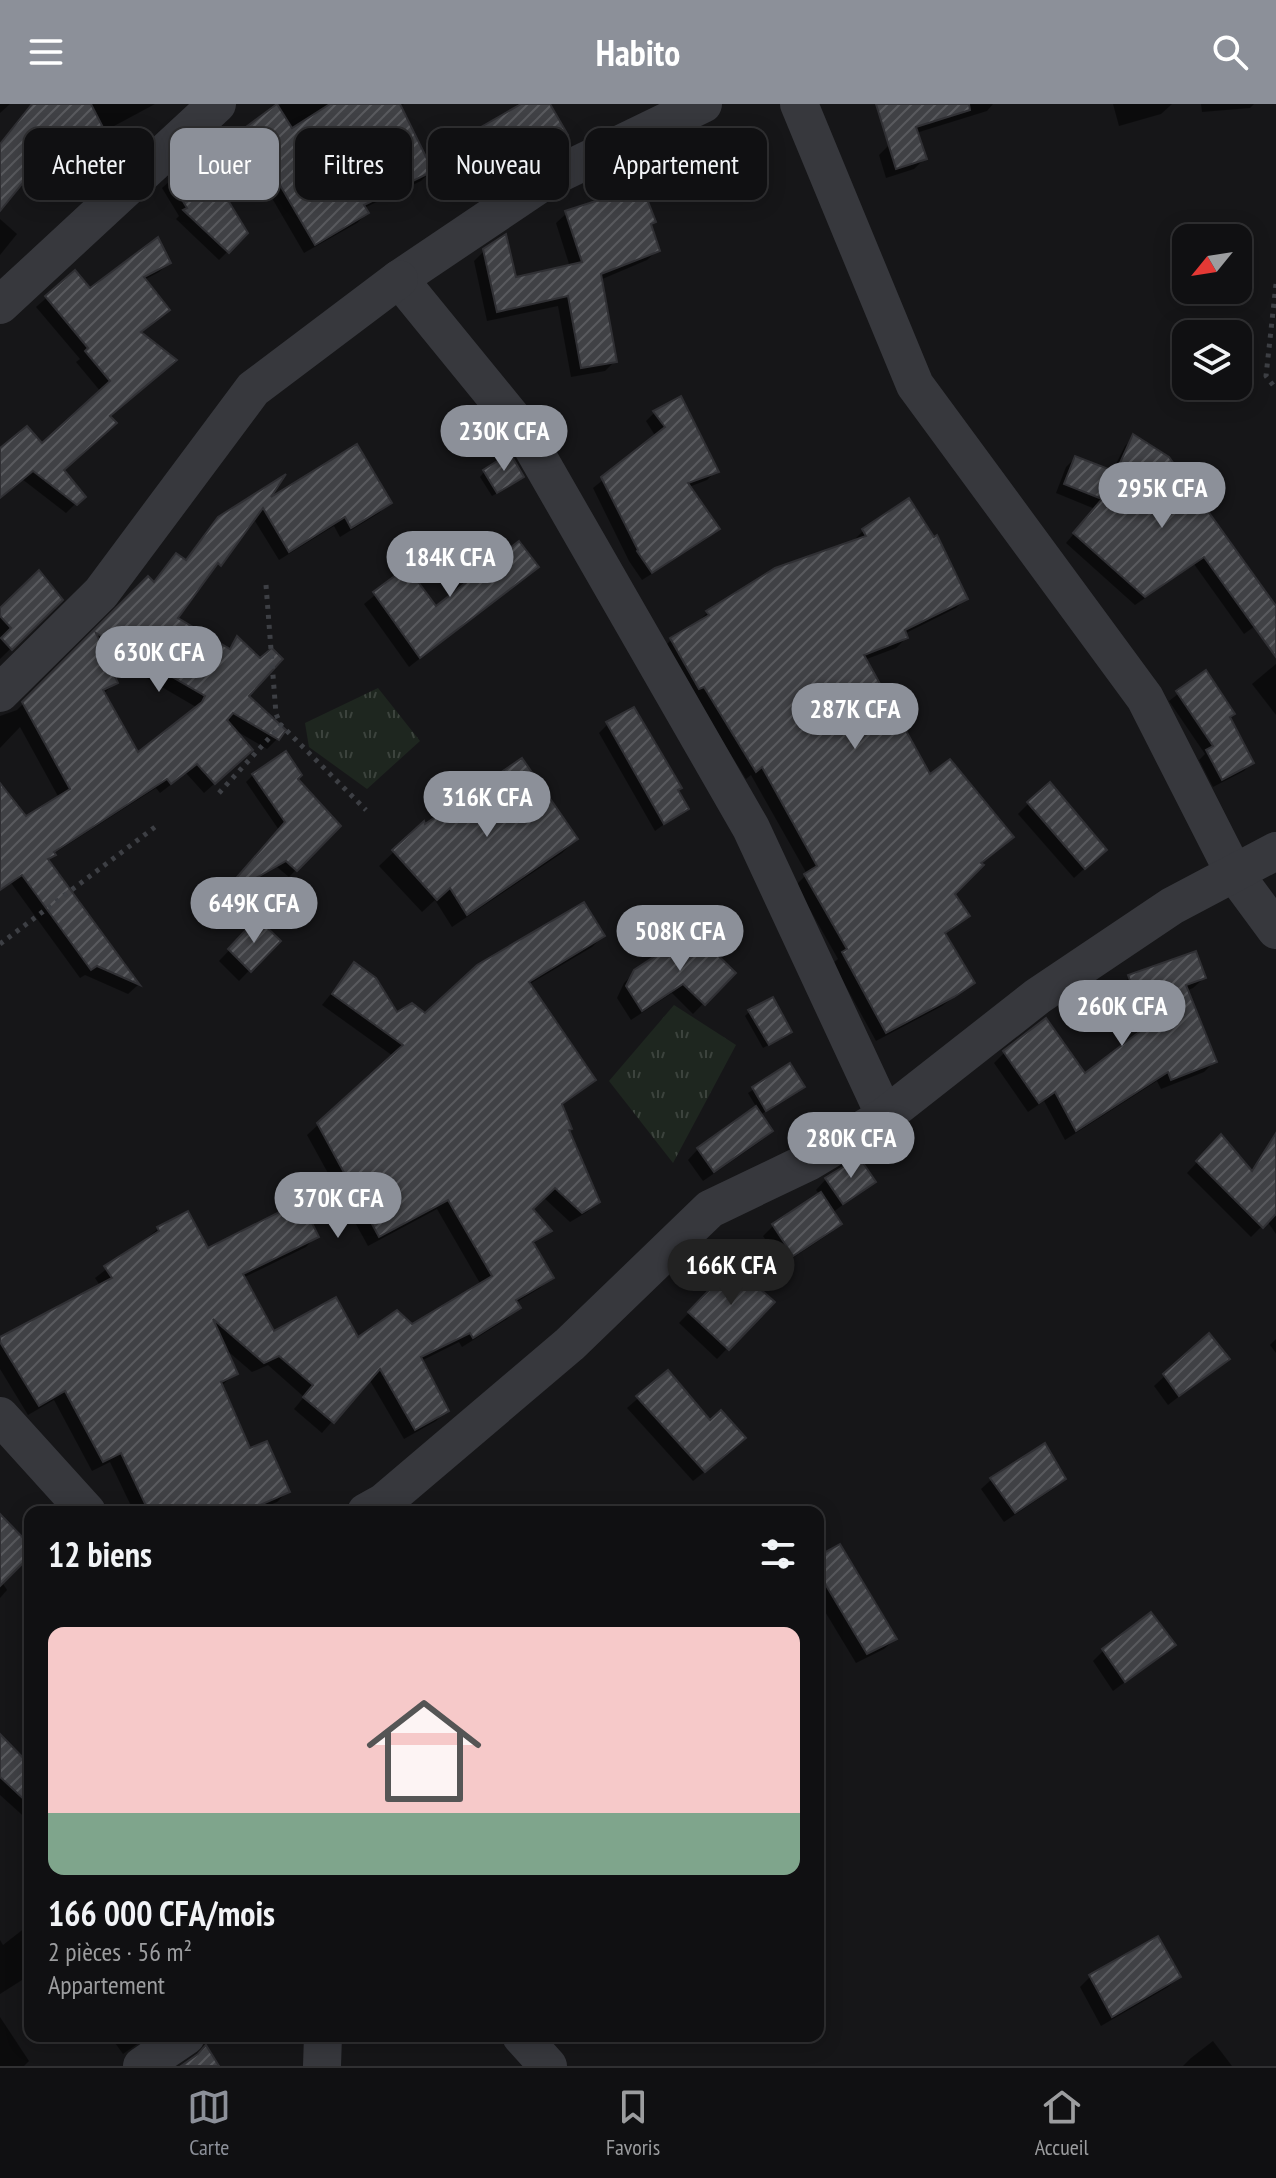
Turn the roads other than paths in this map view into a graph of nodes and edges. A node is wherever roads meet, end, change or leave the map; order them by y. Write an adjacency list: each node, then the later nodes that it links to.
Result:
1 (217, 104): 5 (street)
2 (703, 104): 4 (street)
3 (799, 104): 8 (street)
4 (399, 279): 6 (street); 10 (street)
5 (0, 305)
6 (0, 693)
7 (1276, 851): 8 (street)
8 (1234, 873): 9 (street); 10 (street)
9 (1276, 930)
10 (885, 1116): 13 (street)
11 (0, 1416): 12 (street)
12 (82, 1506)
13 (377, 1506)
14 (177, 2042): 17 (street)
15 (323, 2042): 18 (street)
16 (526, 2042): 19 (street)
17 (142, 2066)
18 (322, 2066)
19 (548, 2066)

